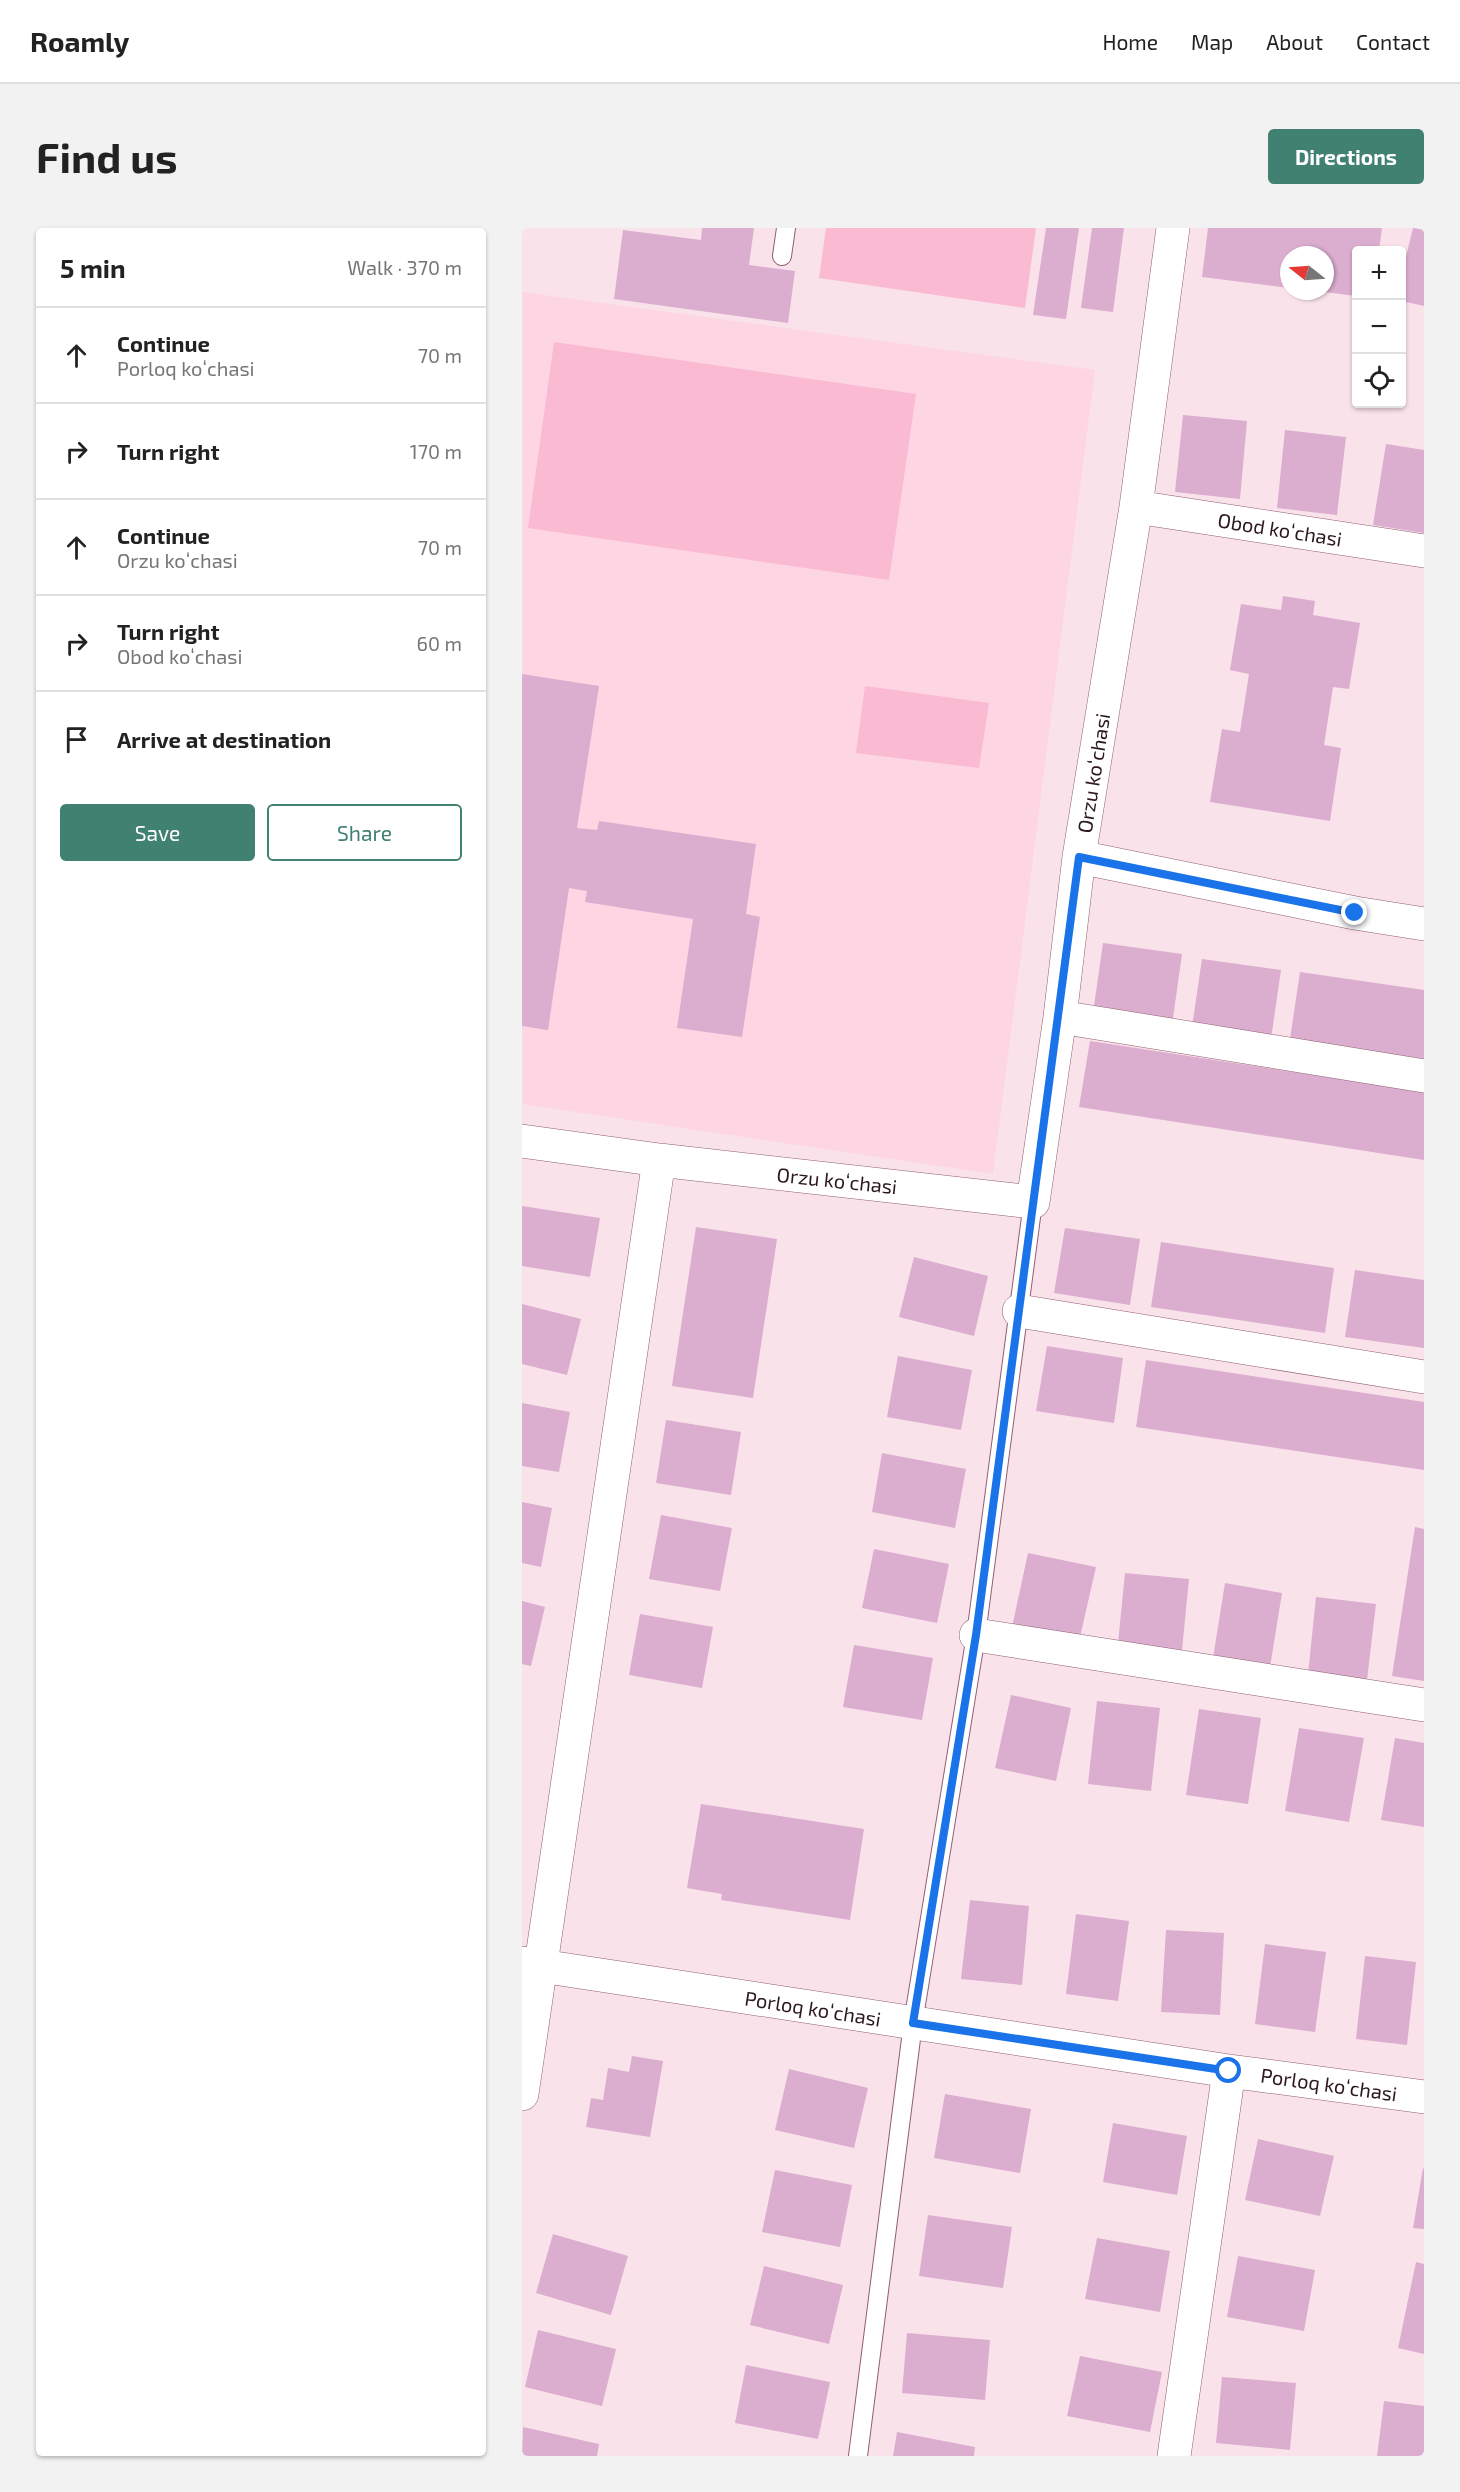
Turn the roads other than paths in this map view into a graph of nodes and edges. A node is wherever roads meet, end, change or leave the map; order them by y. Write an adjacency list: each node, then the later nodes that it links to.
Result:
1 (786, 228): 3 (lane)
2 (1173, 228): 4 (street, Orzu koʻchasi)
3 (782, 256)
4 (1136, 507): 5 (street, Obod koʻchasi); 6 (street, Orzu koʻchasi)
5 (1424, 551)
6 (1079, 857): 7 (street); 8 (street, Orzu koʻchasi)
7 (1424, 924)
8 (1060, 1017): 9 (street); 12 (street, Orzu koʻchasi)
9 (1424, 1076)
10 (522, 1141): 11 (street, Orzu koʻchasi)
11 (659, 1160): 12 (street, Orzu koʻchasi); 17 (street)
12 (1033, 1202): 13 (lane)
13 (1019, 1311): 14 (street); 15 (lane)
14 (1424, 1377)
15 (976, 1635): 16 (street); 18 (lane)
16 (1424, 1705)
17 (531, 1964): 18 (street, Porloq koʻchasi); 20 (street)
18 (913, 2023): 19 (street, Porloq koʻchasi); 22 (lane)
19 (1229, 2071): 21 (street, Porloq koʻchasi); 23 (street)
20 (522, 2094)
21 (1424, 2097)
22 (858, 2456)
23 (1174, 2456)

